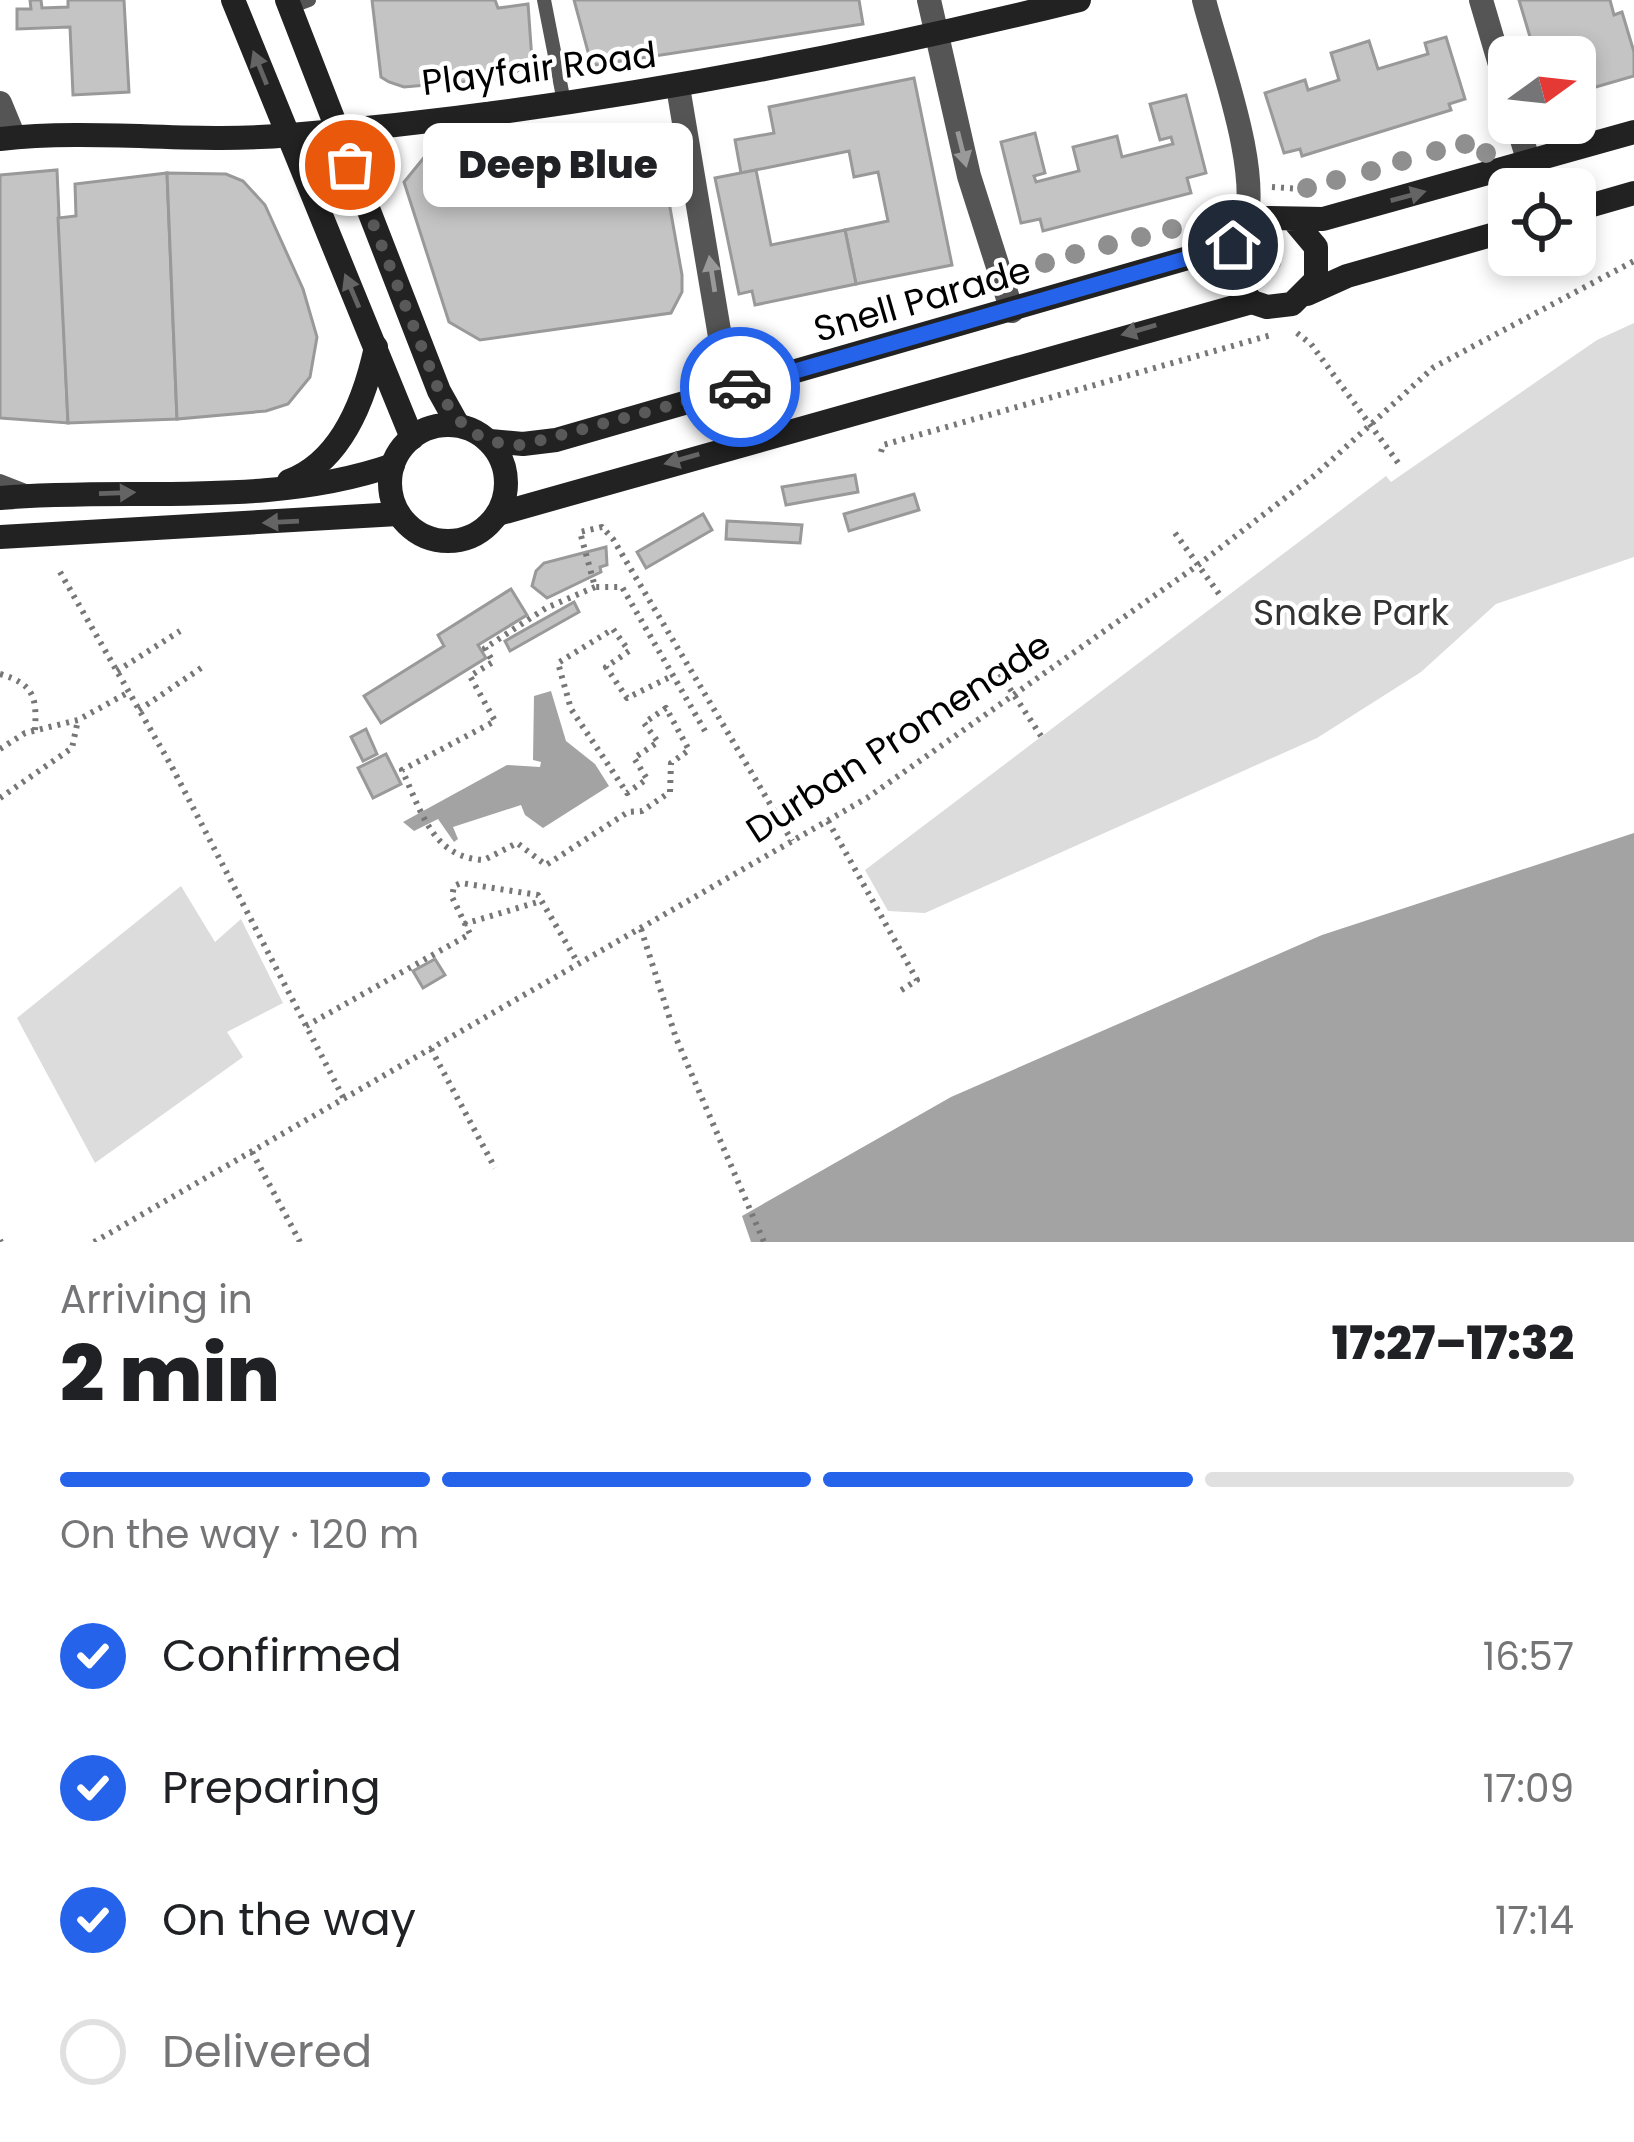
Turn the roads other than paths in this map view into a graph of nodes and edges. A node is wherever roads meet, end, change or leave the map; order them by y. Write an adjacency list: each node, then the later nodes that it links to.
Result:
1 (233, 0): 15 (main road, one-way to 1)
2 (544, 0): 11 (lane)
3 (928, 0): 8 (street)
4 (1079, 0): 8 (main road, Playfair Road)
5 (1204, 0): 19 (street)
6 (1481, 0): 9 (street)
7 (296, 2): 13 (main road)
8 (935, 35): 10 (main road, Playfair Road); 27 (street, one-way to 27)
9 (1492, 36)
10 (678, 87): 11 (main road, Playfair Road); 29 (street, one-way to 10)
11 (564, 102): 13 (main road, Playfair Road)
12 (0, 103): 16 (street)
13 (336, 130): 15 (main road, Playfair Road); 30 (main road)
14 (1634, 132): 18 (main road)
15 (286, 136): 16 (main road, Playfair Road); 28 (main road, one-way to 15)
16 (7, 138)
17 (1523, 144): 18 (street)
18 (1529, 164): 22 (main road, one-way to 18)
19 (1249, 173): 22 (street); 24 (street)
20 (1634, 193): 21 (main road)
21 (1596, 204)
22 (1287, 220): 24 (main road); 25 (main road)
23 (1488, 236): 25 (main road)
24 (1239, 237): 26 (main road); 27 (main road, Snell Parade)
25 (1307, 294): 26 (main road)
26 (1252, 302): 39 (main road, one-way to 39)
27 (1012, 311): 29 (main road, Snell Parade)
28 (376, 347): 31 (main road); 35 (main road)
29 (729, 390): 32 (main road, Snell Parade)
30 (458, 424): 31 (main road); 32 (main road)
31 (412, 438): 33 (main road)
32 (490, 441): 39 (main road)
33 (394, 465): 35 (main road); 38 (main road)
34 (0, 481): 36 (lane)
35 (270, 488): 36 (main road, one-way to 35)
36 (33, 495): 37 (main road)
37 (0, 498)
38 (398, 514): 39 (main road); 40 (main road, one-way to 40)
39 (498, 514)
40 (0, 537)

